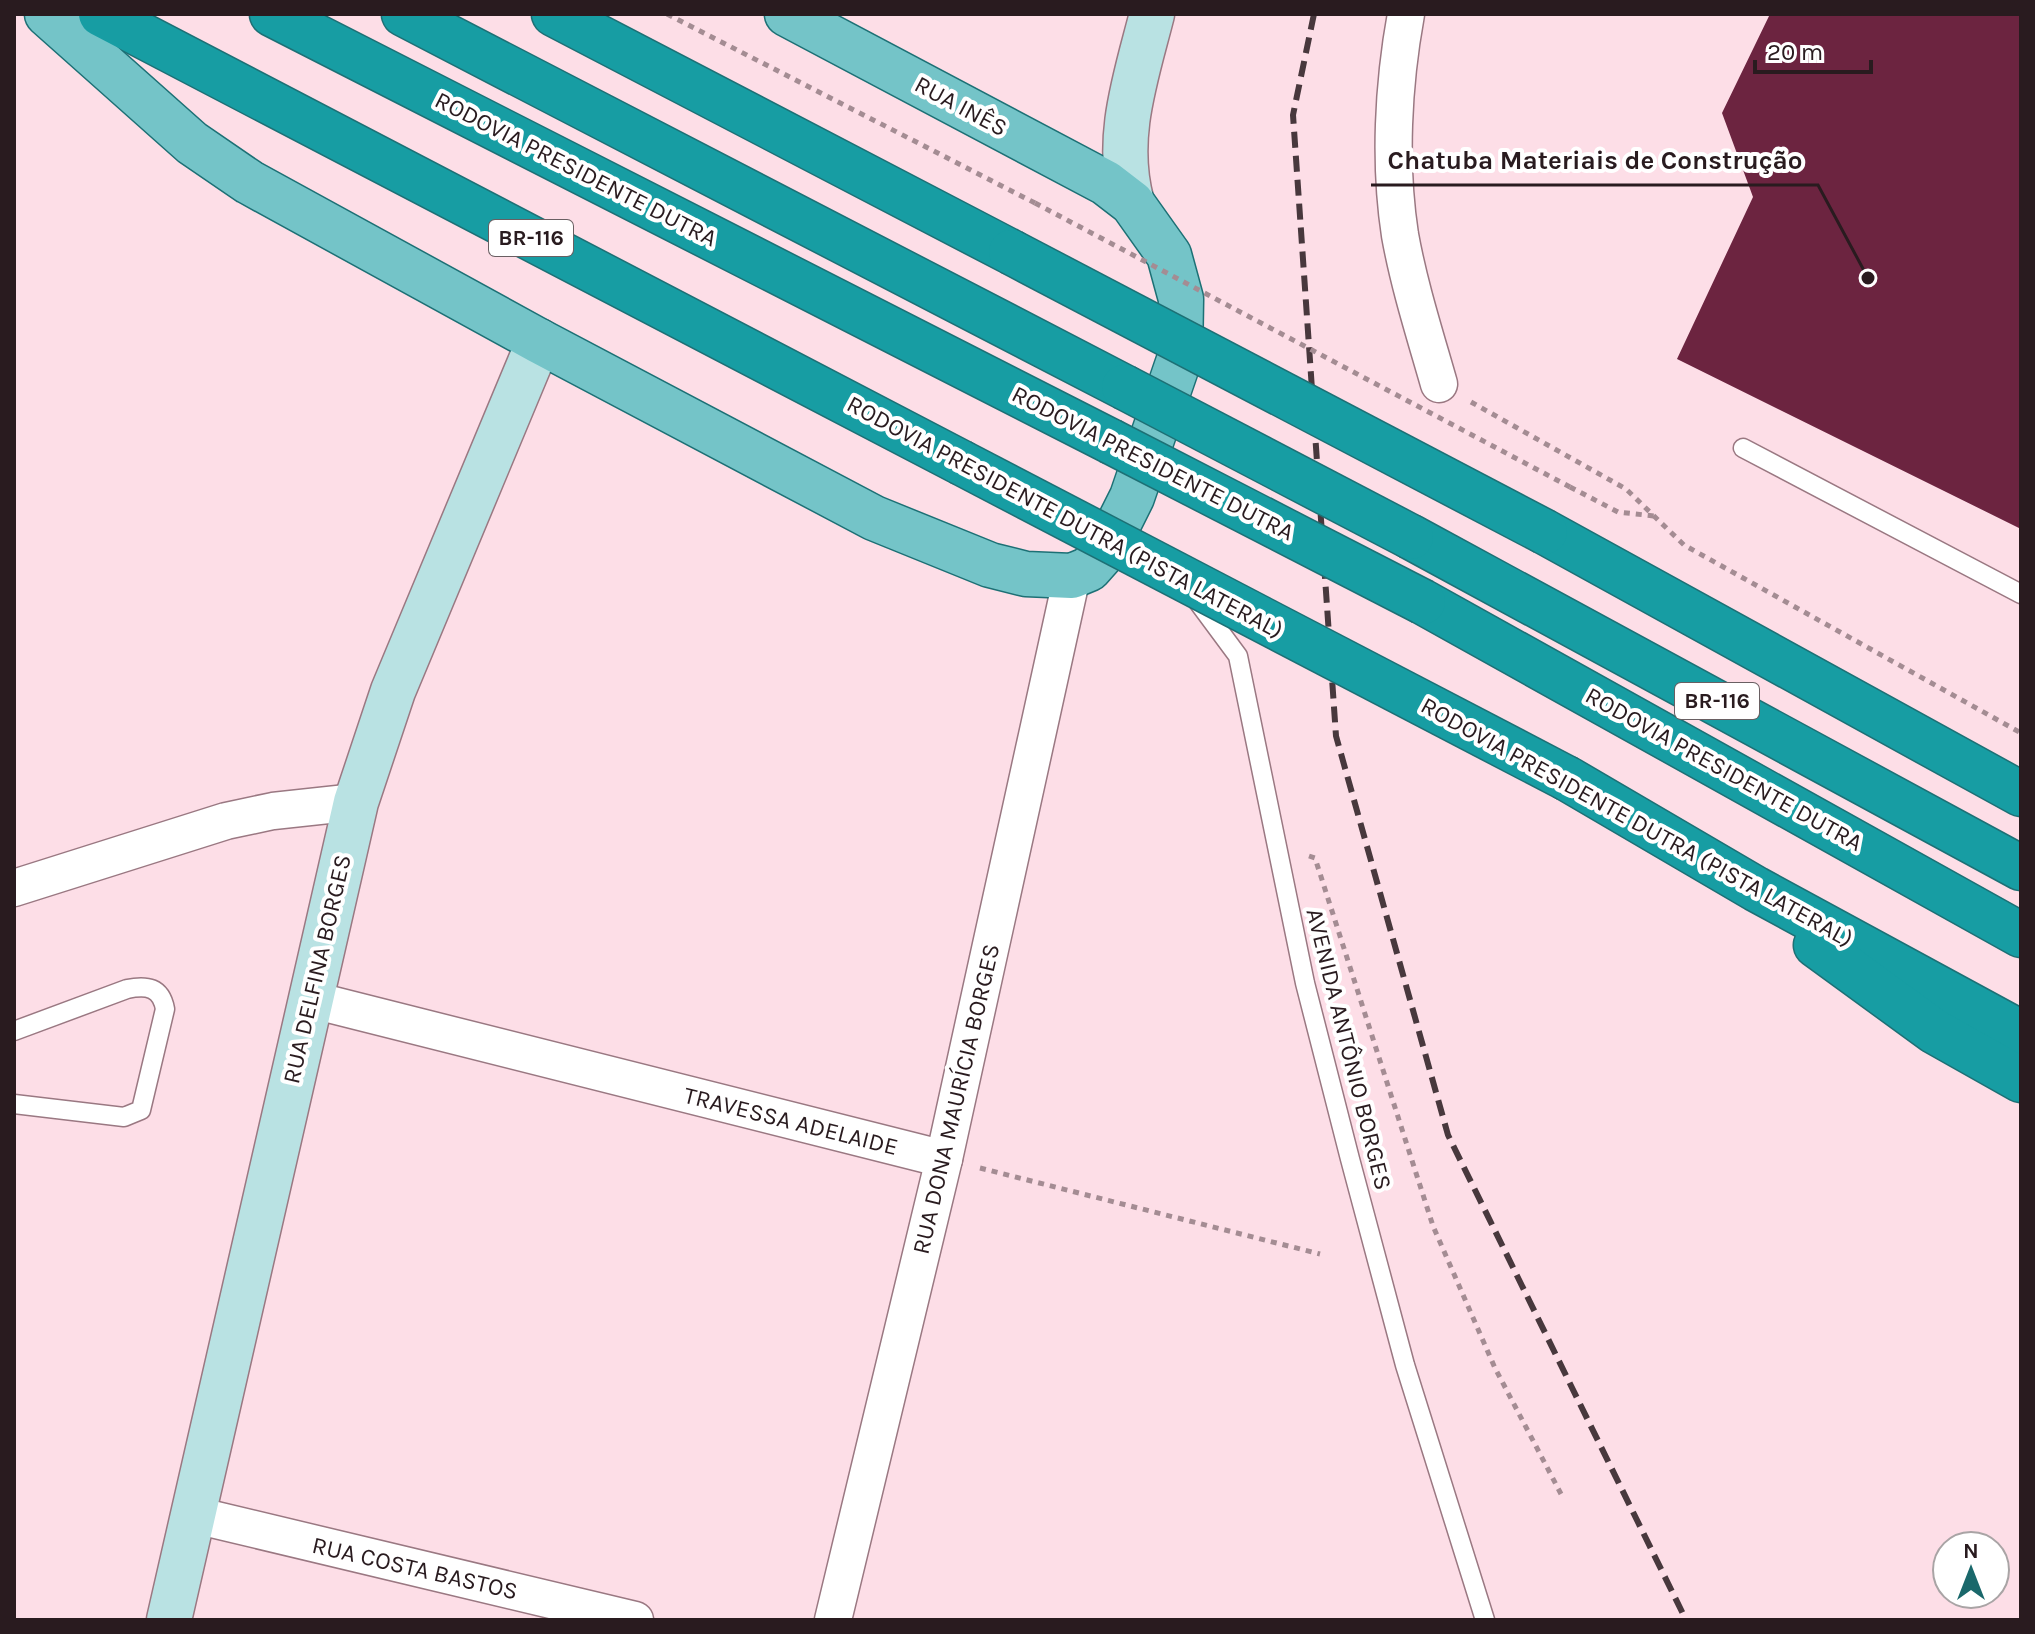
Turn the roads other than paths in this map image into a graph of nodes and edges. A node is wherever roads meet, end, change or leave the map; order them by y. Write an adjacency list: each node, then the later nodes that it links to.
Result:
1 (47, 14): 12 (main road)
2 (101, 14): 22 (highway, RODOVIA PRESIDENTE DUTRA (PISTA LATERAL) / BR-116, bridge)
3 (272, 14): 23 (highway, RODOVIA PRESIDENTE DUTRA / BR-116, bridge)
4 (404, 14): 20 (highway, BR-116, bridge)
5 (554, 14): 18 (highway, BR-116, bridge)
6 (787, 14): 10 (main road, RUA INÊS)
7 (1152, 14): 9 (street)
8 (1406, 14): 13 (street)
9 (1124, 127): 10 (street); 11 (street)
10 (1062, 159): 11 (main road, RUA INÊS)
11 (1132, 203): 15 (main road, RUA INÊS)
12 (539, 341): 16 (main road); 19 (street, RUA DELFINA BORGES)
13 (1439, 384)
14 (1743, 448): 17 (lane)
15 (1120, 523): 16 (main road, RUA INÊS); 34 (lane, AVENIDA ANTÔNIO BORGES)
16 (1072, 576): 29 (street, RUA DONA MAURÍCIA BORGES)
17 (2021, 594)
18 (2021, 794)
19 (356, 802): 21 (street); 24 (street, RUA DELFINA BORGES)
20 (2021, 868)
21 (14, 888)
22 (1756, 889): 26 (highway, RODOVIA PRESIDENTE DUTRA (PISTA LATERAL) / BR-116); 27 (highway)
23 (2021, 935)
24 (309, 999): 29 (street, TRAVESSA ADELAIDE); 30 (street, RUA DELFINA BORGES)
25 (14, 1031): 28 (lane)
26 (2021, 1033)
27 (2021, 1080)
28 (14, 1104)
29 (944, 1159): 33 (street, RUA DONA MAURÍCIA BORGES)
30 (195, 1515): 31 (street, RUA DELFINA BORGES); 32 (street, RUA COSTA BASTOS)
31 (169, 1620)
32 (635, 1620)
33 (833, 1620)
34 (1485, 1620)

